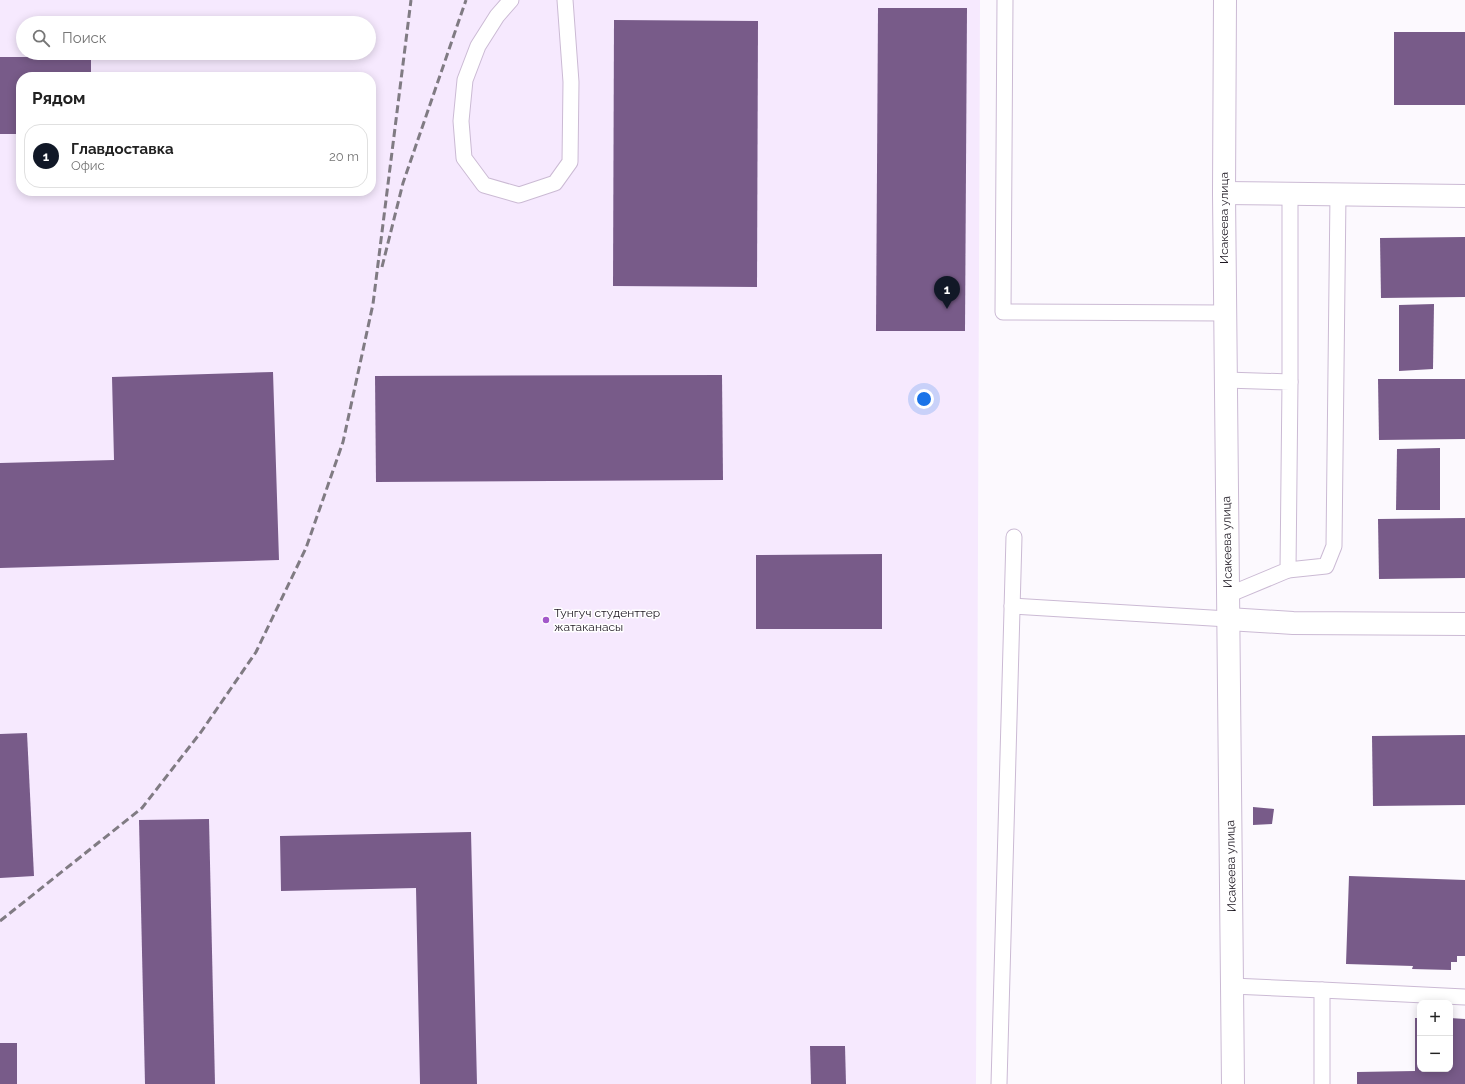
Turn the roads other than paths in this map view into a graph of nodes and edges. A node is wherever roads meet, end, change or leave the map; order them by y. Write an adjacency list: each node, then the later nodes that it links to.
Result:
1 (511, 0): 2 (lane)
2 (565, 0)
3 (1005, 0): 9 (lane)
4 (1225, 0): 5 (street, Исакеева улица)
5 (1224, 193): 6 (street); 9 (street, Исакеева улица)
6 (1290, 194): 7 (street); 11 (lane)
7 (1338, 194): 8 (street); 13 (lane)
8 (1465, 196)
9 (1225, 313): 10 (street, Исакеева улица)
10 (1226, 380): 11 (lane); 14 (street, Исакеева улица)
11 (1290, 382): 13 (lane)
12 (1014, 537): 15 (lane)
13 (1288, 570): 14 (lane)
14 (1228, 595): 16 (street, Исакеева улица)
15 (1012, 606): 16 (lane); 21 (lane)
16 (1228, 619): 17 (street); 18 (street, Исакеева улица)
17 (1465, 624)
18 (1232, 986): 19 (lane); 22 (street, Исакеева улица)
19 (1322, 990): 20 (lane); 23 (lane)
20 (1465, 997)
21 (999, 1084)
22 (1233, 1084)
23 (1322, 1084)

